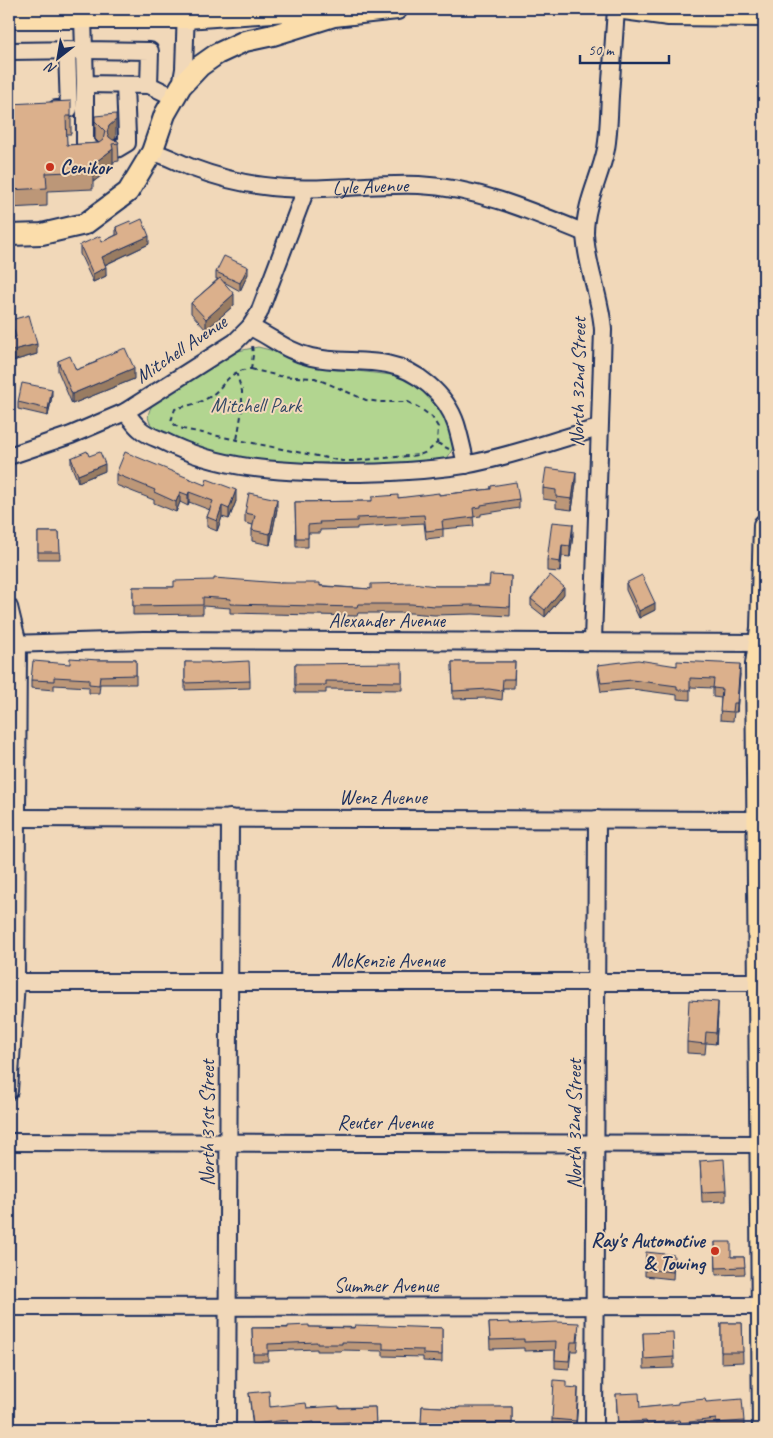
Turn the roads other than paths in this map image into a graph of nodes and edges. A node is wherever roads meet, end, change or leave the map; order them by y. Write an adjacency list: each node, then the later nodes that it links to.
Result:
1 (398, 9): 5 (main road)
2 (616, 9): 21 (street, North 32nd Street)
3 (624, 9): 6 (main road)
4 (186, 13): 5 (main road); 8 (main road); 15 (street)
5 (334, 16): 15 (main road)
6 (764, 16)
7 (9, 18): 8 (main road)
8 (83, 18): 10 (street)
9 (66, 50): 10 (street); 11 (street); 16 (street)
10 (84, 50): 12 (street); 14 (street)
11 (9, 51)
12 (85, 84): 13 (street); 18 (street)
13 (125, 85): 14 (street); 17 (street)
14 (149, 85): 15 (street)
15 (178, 91): 19 (main road)
16 (43, 110)
17 (117, 149)
18 (95, 152)
19 (152, 152): 20 (street, Lyle Avenue); 22 (main road)
20 (306, 189): 21 (street, Lyle Avenue); 23 (street)
21 (585, 233): 25 (street, North 32nd Street)
22 (9, 235)
23 (250, 327): 24 (street, Mitchell Avenue); 27 (street, Mitchell Avenue)
24 (125, 412): 26 (street, Mitchell Avenue); 27 (street)
25 (599, 428): 27 (street); 30 (street, North 32nd Street)
26 (9, 456)
27 (466, 465)
28 (764, 525): 31 (main road)
29 (9, 608): 32 (street)
30 (593, 641): 31 (street, Alexander Avenue); 32 (street, Alexander Avenue)
31 (761, 643): 36 (main road)
32 (13, 644): 34 (street)
33 (230, 818): 34 (street, Wenz Avenue); 35 (street, Wenz Avenue); 38 (street, North 31st Street)
34 (13, 819): 37 (street)
35 (597, 819): 36 (street, Wenz Avenue); 40 (street, North 32nd Street)
36 (757, 820): 41 (main road)
37 (13, 922): 39 (street)
38 (229, 981): 39 (street, McKenzie Avenue); 40 (street, McKenzie Avenue); 44 (street, North 31st Street)
39 (16, 982): 42 (street)
40 (596, 982): 41 (street, McKenzie Avenue); 45 (street, North 32nd Street)
41 (759, 982): 46 (main road)
42 (9, 1091)
43 (9, 1142): 44 (street, Reuter Avenue)
44 (228, 1143): 45 (street, Reuter Avenue); 50 (street, North 31st Street)
45 (595, 1144): 46 (street, Reuter Avenue); 47 (street, North 32nd Street)
46 (761, 1144): 48 (main road)
47 (594, 1306): 48 (street, Summer Avenue); 50 (street, Summer Avenue); 52 (street, North 32nd Street)
48 (763, 1306): 53 (main road)
49 (9, 1307): 50 (street, Summer Avenue)
50 (228, 1307): 51 (street, North 31st Street)
51 (227, 1429)
52 (594, 1429)
53 (763, 1429)

